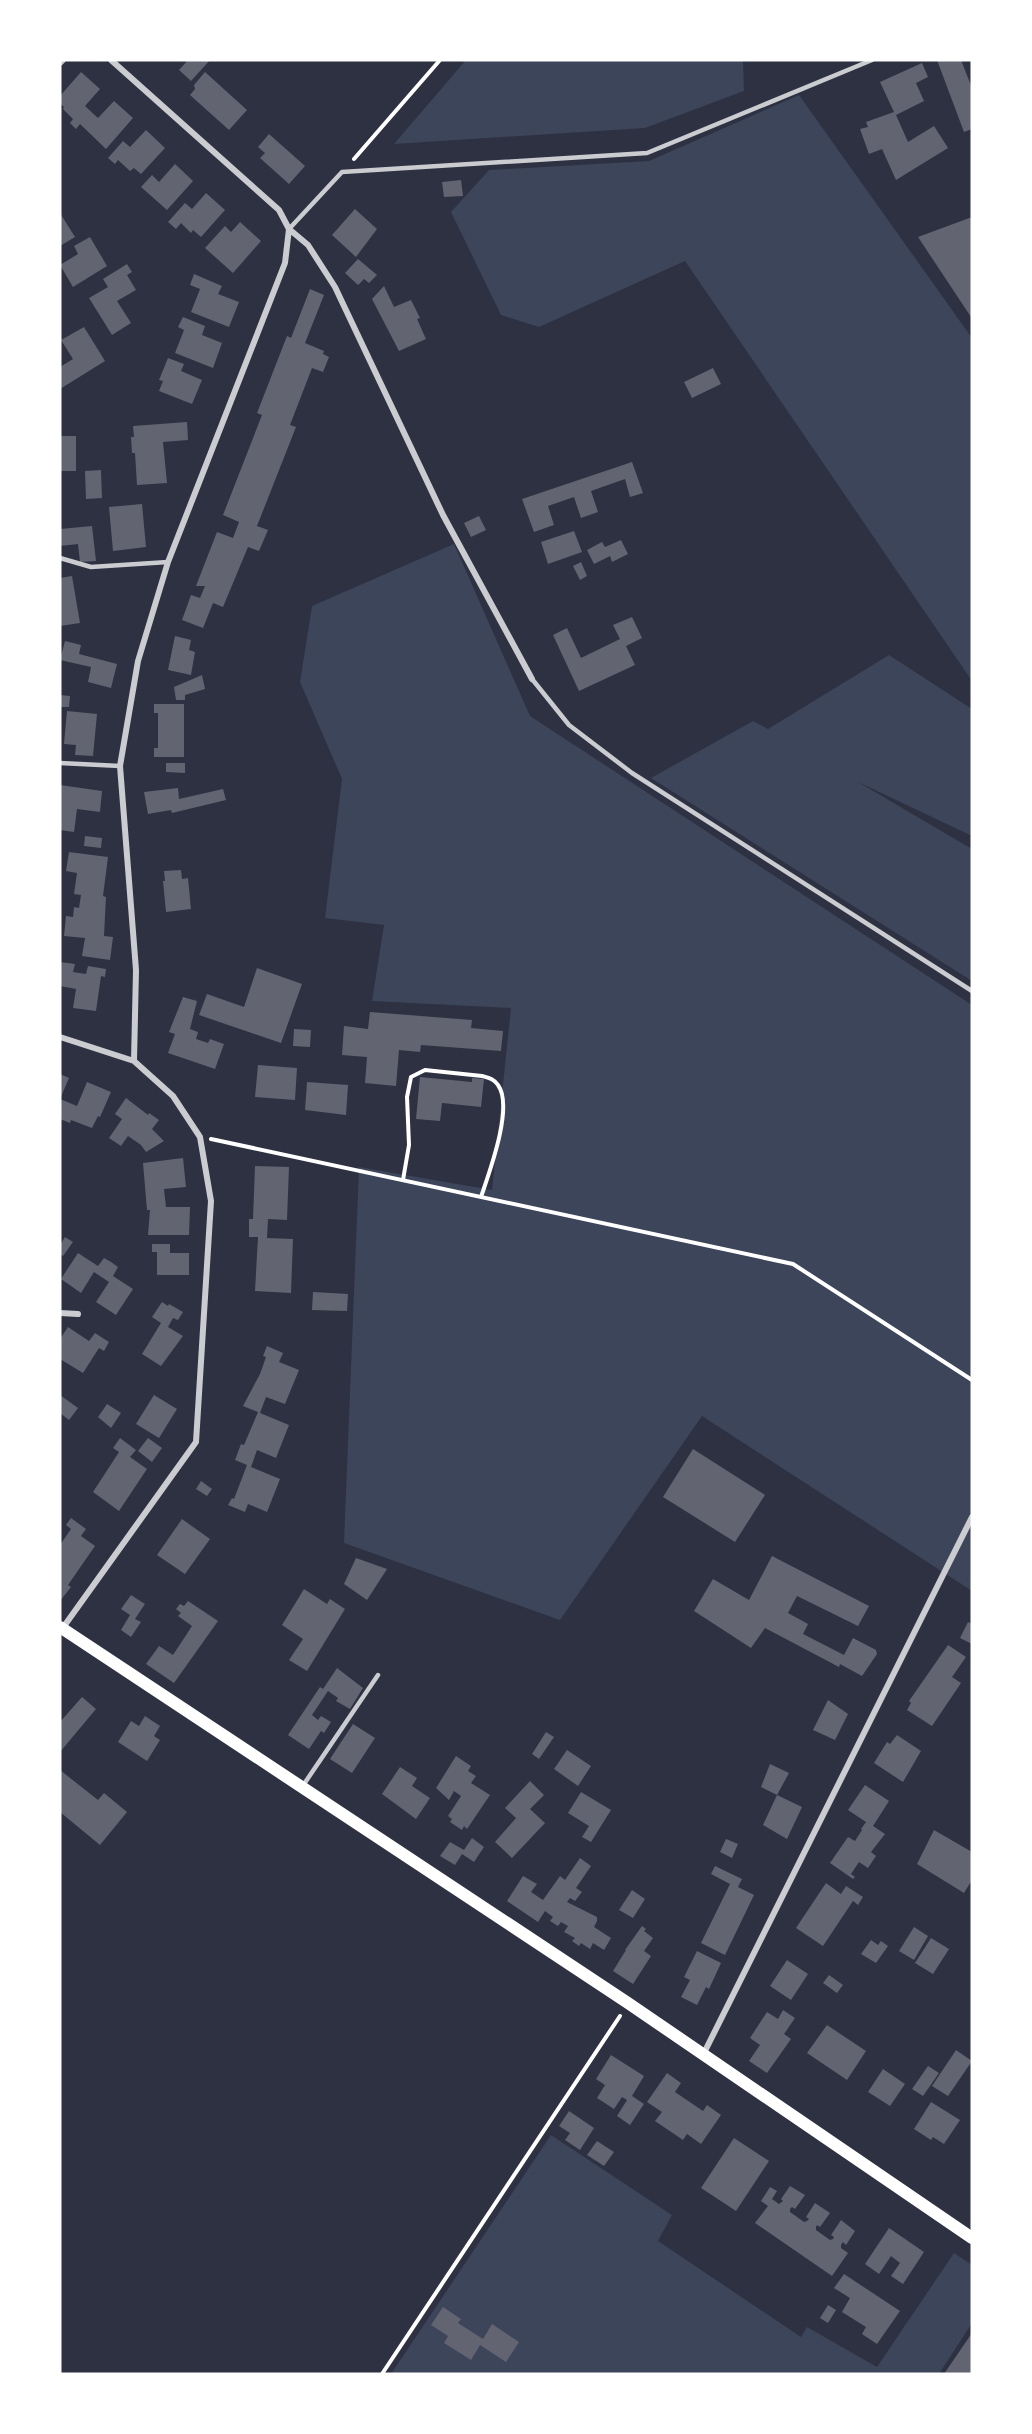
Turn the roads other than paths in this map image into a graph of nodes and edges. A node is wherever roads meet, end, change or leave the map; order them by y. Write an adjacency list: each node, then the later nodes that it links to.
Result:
1 (111, 60): 3 (street)
2 (872, 60): 3 (lane)
3 (289, 229): 5 (street); 6 (street)
4 (60, 558): 5 (lane)
5 (168, 562): 8 (street)
6 (532, 679): 9 (lane)
7 (60, 763): 8 (lane)
8 (120, 766): 11 (street)
9 (972, 991)
10 (60, 1037): 11 (street)
11 (134, 1061): 15 (street)
12 (60, 1313): 13 (street)
13 (78, 1314)
14 (972, 1517): 18 (street)
15 (61, 1628): 17 (main road)
16 (378, 1675): 17 (lane)
17 (302, 1786): 18 (main road)
18 (703, 2056): 19 (main road)
19 (972, 2238)

